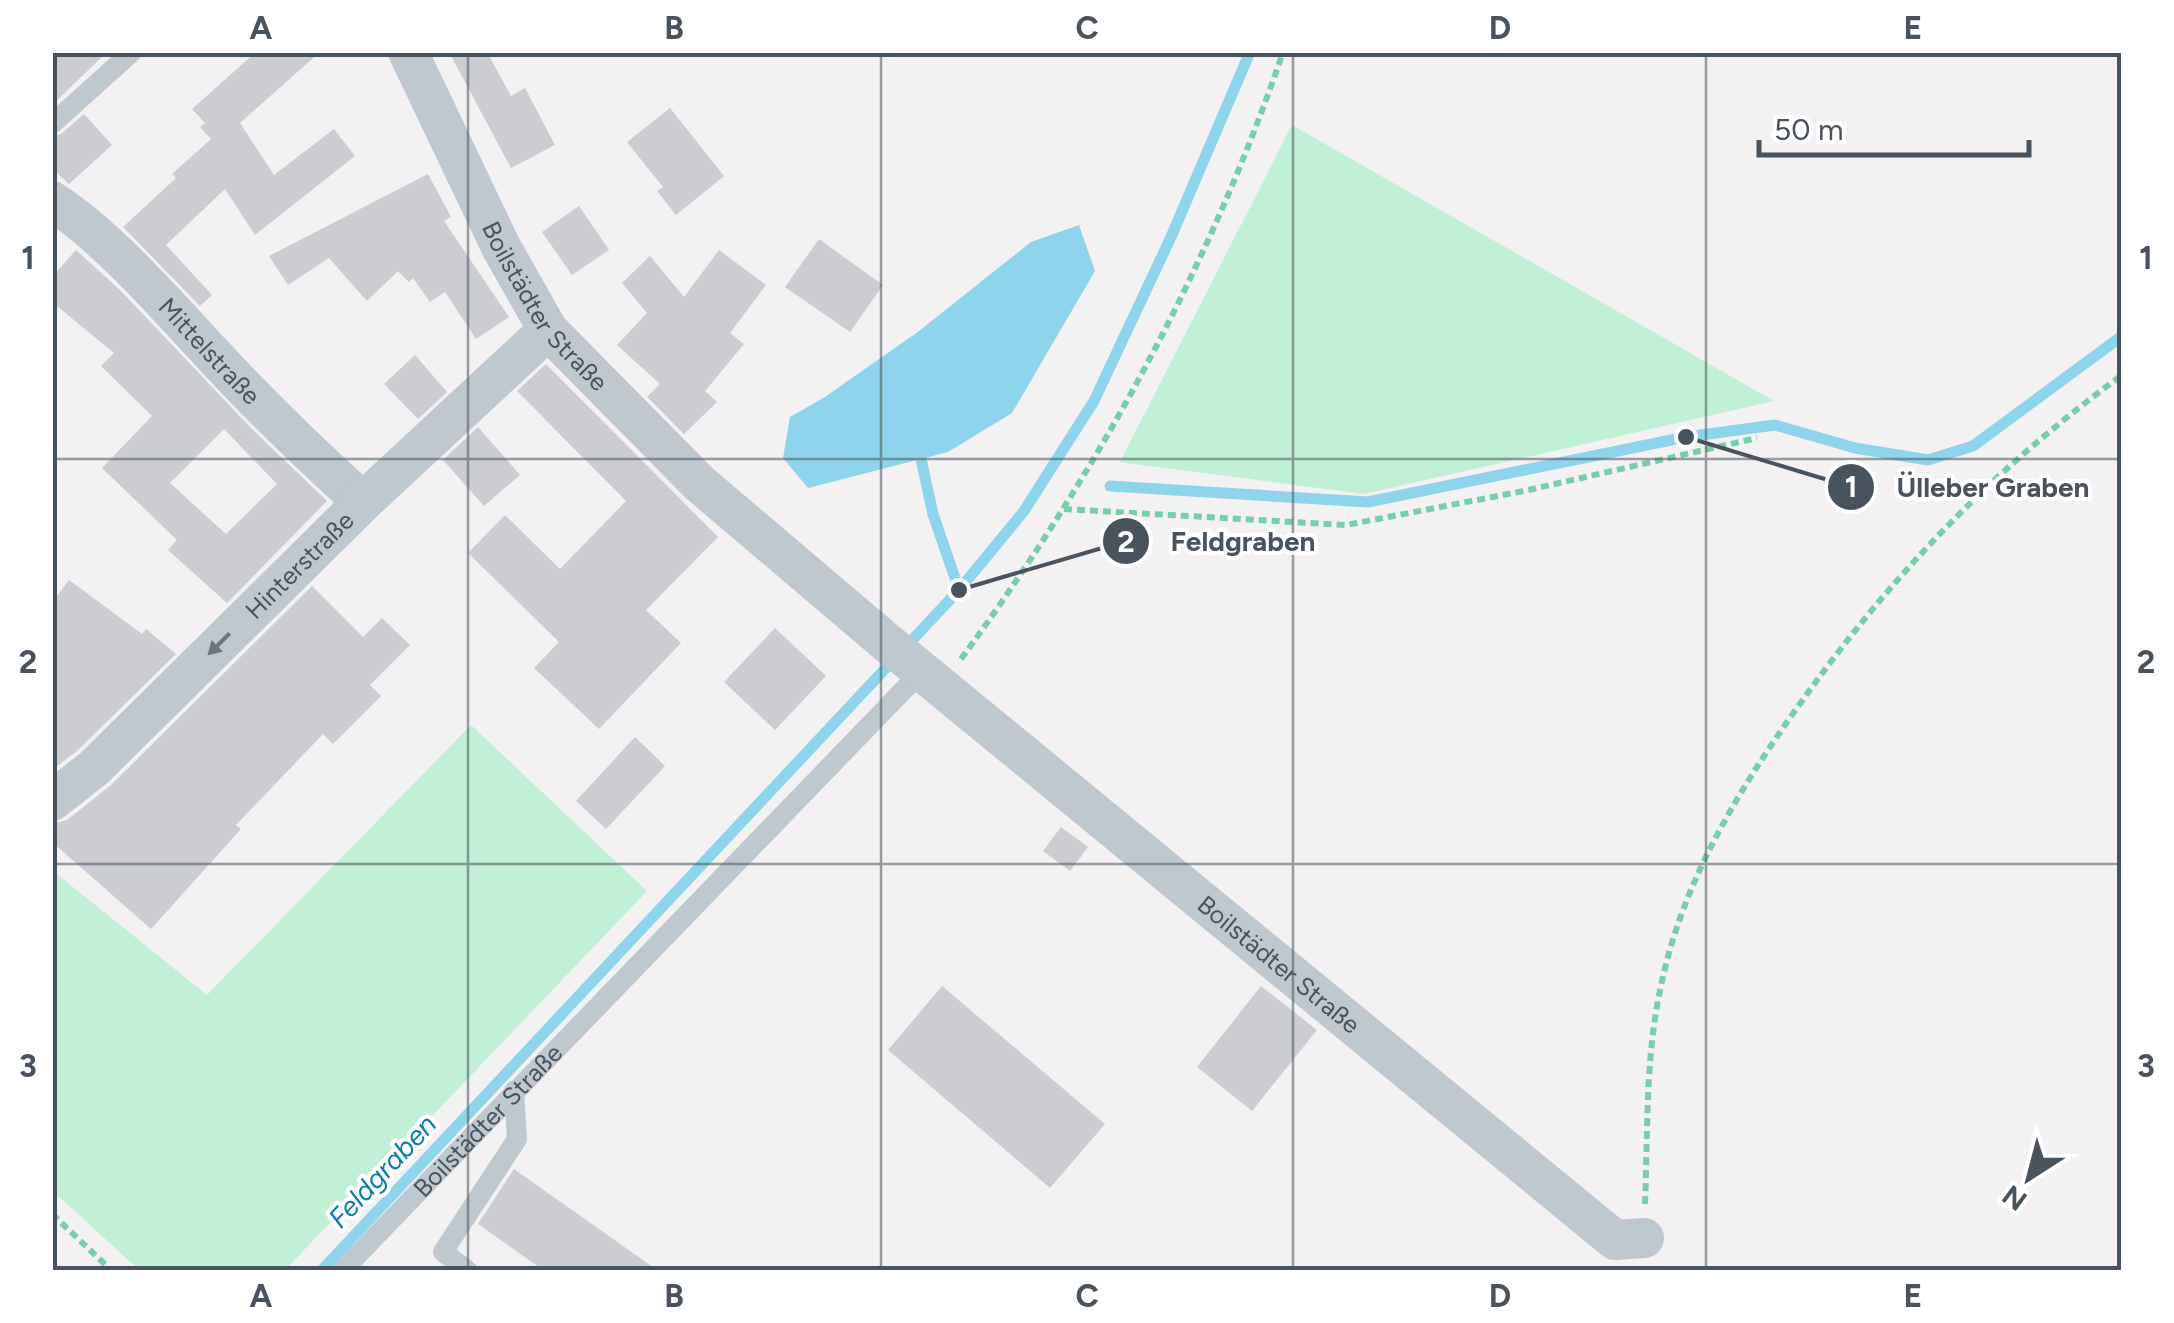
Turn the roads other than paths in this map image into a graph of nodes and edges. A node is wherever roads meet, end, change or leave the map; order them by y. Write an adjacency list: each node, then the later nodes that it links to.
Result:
1 (132, 52): 3 (lane)
2 (408, 52): 5 (street, Boilstädter Straße)
3 (52, 124)
4 (52, 201): 6 (street, Mittelstraße)
5 (548, 330): 6 (street, Hinterstraße); 7 (street, Boilstädter Straße)
6 (363, 502): 8 (street, Hinterstraße, one-way to 8)
7 (915, 664): 9 (lane, Boilstädter Straße); 10 (street, Boilstädter Straße)
8 (52, 801)
9 (514, 1092): 11 (lane, Boilstädter Straße); 12 (lane)
10 (1644, 1238)
11 (343, 1270)
12 (468, 1270)

